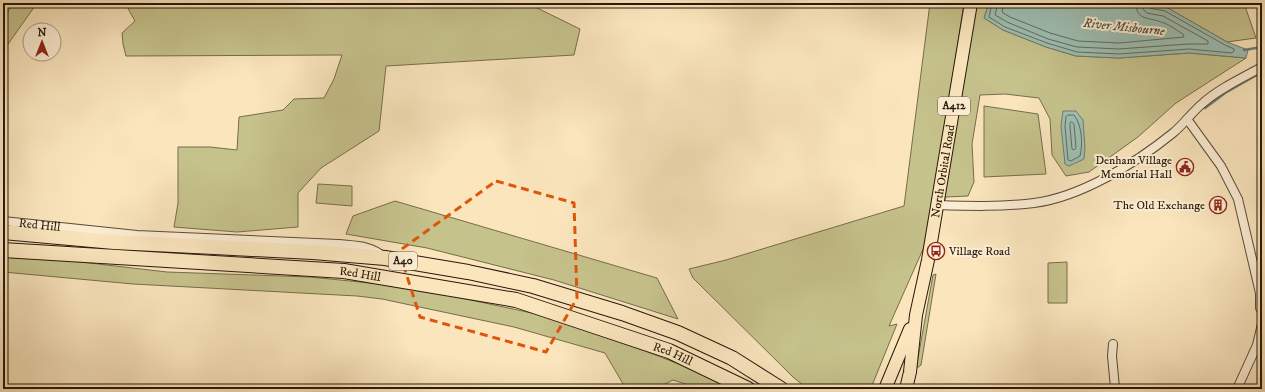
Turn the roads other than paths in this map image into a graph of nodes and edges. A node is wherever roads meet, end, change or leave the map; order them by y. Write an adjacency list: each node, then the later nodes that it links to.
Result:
1 (971, 5): 4 (main road, North Orbital Road / A412)
2 (1262, 67): 3 (street)
3 (1187, 119): 4 (street); 9 (street)
4 (937, 205): 10 (main road, North Orbital Road / A412)
5 (3, 221): 8 (street, Red Hill)
6 (3, 232): 8 (highway, Red Hill / A40)
7 (3, 250): 16 (highway, Red Hill / A40)
8 (385, 258): 17 (highway, Red Hill / A40)
9 (1262, 310)
10 (916, 315): 15 (main road, North Orbital Road); 15 (main road, North Orbital Road / A412)
11 (1262, 324): 13 (street)
12 (1114, 344): 20 (street)
13 (1257, 345): 14 (street); 21 (street)
14 (1262, 354)
15 (901, 372): 18 (main road, North Orbital Road / A412); 19 (main road, North Orbital Road)
16 (748, 389)
17 (781, 389)
18 (886, 389)
19 (906, 389)
20 (1117, 389)
21 (1237, 389)

